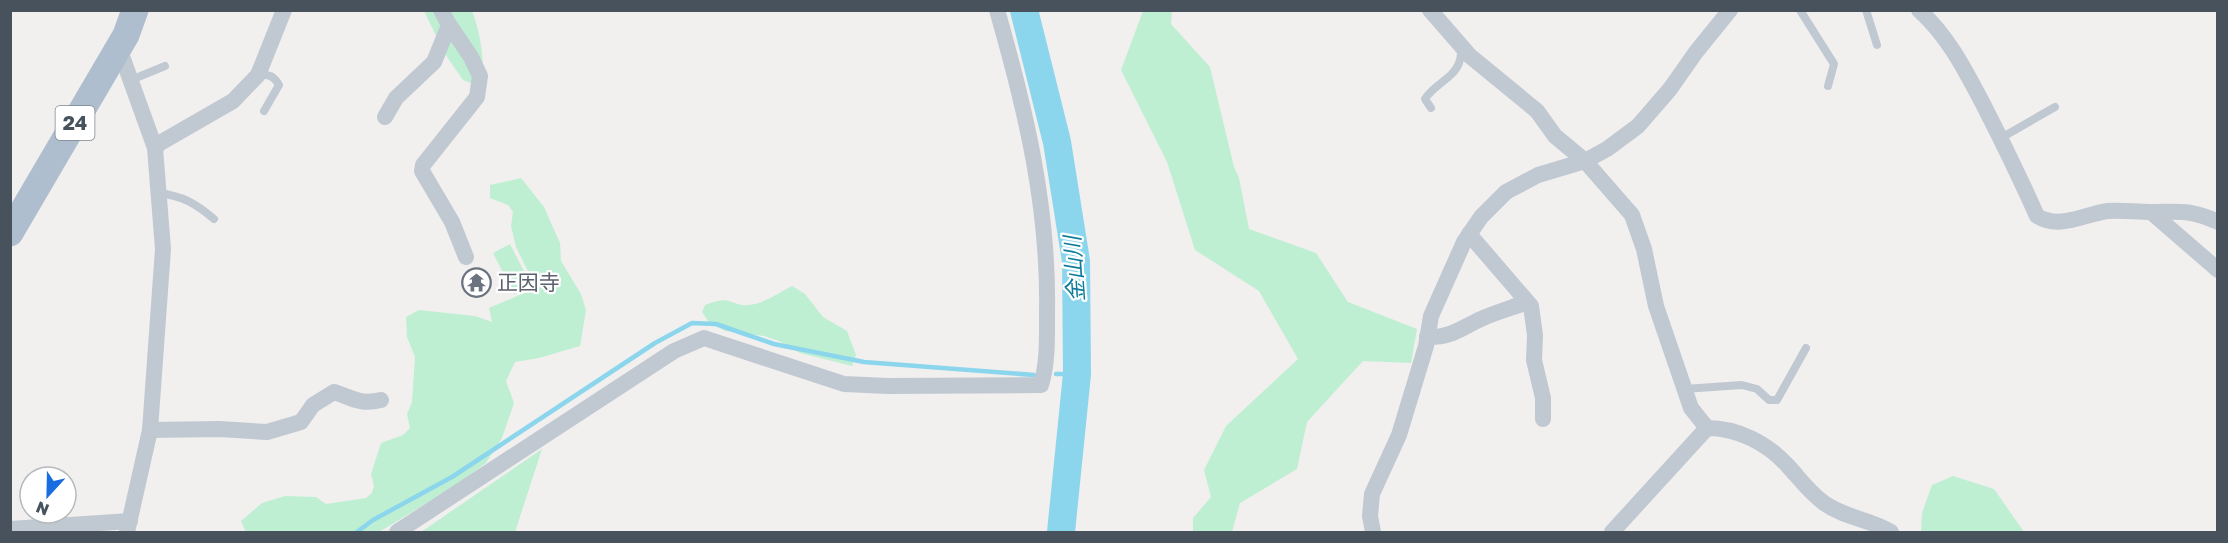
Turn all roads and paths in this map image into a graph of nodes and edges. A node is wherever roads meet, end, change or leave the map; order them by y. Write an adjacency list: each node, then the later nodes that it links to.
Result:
1 (135, 10): 12 (main road, 24)
2 (284, 10): 14 (street)
3 (997, 10): 42 (street)
4 (1430, 10): 11 (street)
5 (1730, 10): 23 (street)
6 (1800, 10): 16 (lane)
7 (1866, 10): 10 (lane)
8 (1918, 10): 21 (street)
9 (444, 17): 20 (street); 30 (street)
10 (1877, 45)
11 (1462, 47): 18 (lane); 23 (street)
12 (119, 48): 15 (street); 28 (main road, 24)
13 (165, 66): 15 (lane)
14 (258, 75): 19 (lane); 22 (street)
15 (131, 80): 22 (street)
16 (1828, 87)
17 (2055, 107): 21 (lane)
18 (1431, 108)
19 (264, 111)
20 (385, 117)
21 (2001, 138): 25 (street)
22 (155, 148): 24 (street)
23 (1585, 161): 29 (street); 35 (street)
24 (158, 193): 26 (lane); 39 (street)
25 (2151, 212): 27 (street); 31 (street)
26 (214, 219)
27 (2217, 222)
28 (10, 233)
29 (1469, 234): 32 (street); 33 (street)
30 (466, 257)
31 (2217, 270)
32 (1527, 302): 33 (street); 37 (street)
33 (1427, 337): 43 (street)
34 (1806, 348): 35 (lane)
35 (1684, 389): 38 (street)
36 (381, 400): 39 (street)
37 (1543, 419)
38 (1707, 428): 44 (street); 45 (street)
39 (150, 430): 40 (street)
40 (129, 527): 41 (street)
41 (10, 529)
42 (397, 532)
43 (1373, 532)
44 (1612, 532)
45 (1891, 532)

